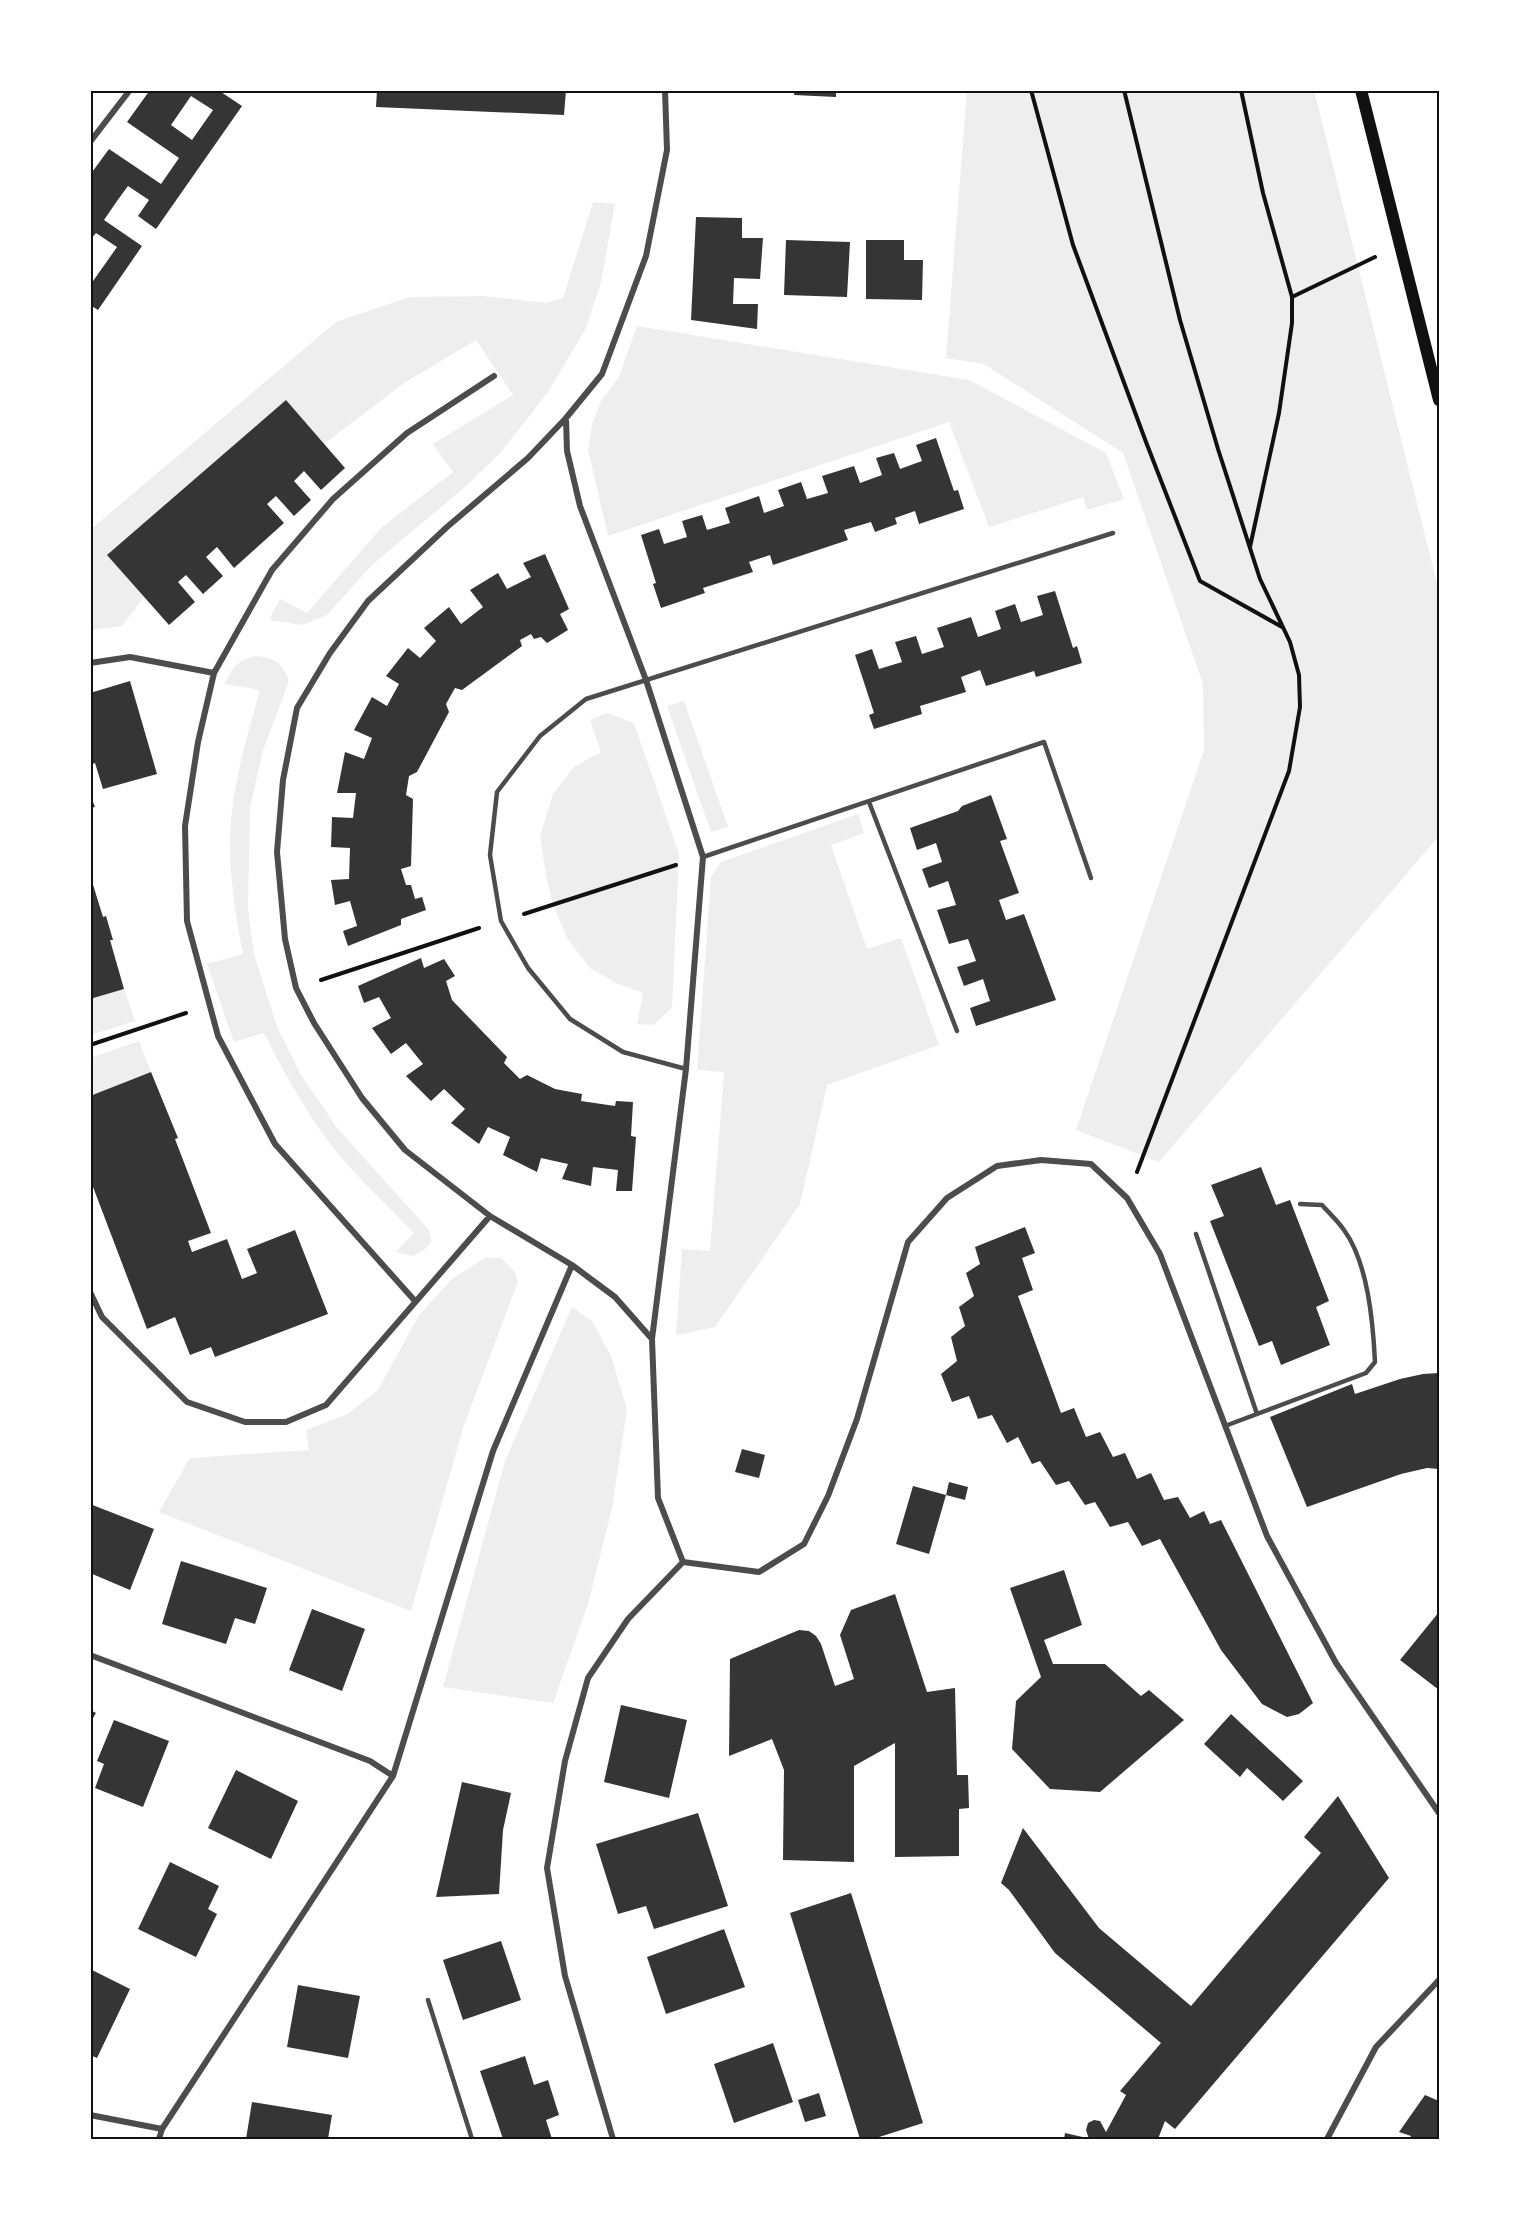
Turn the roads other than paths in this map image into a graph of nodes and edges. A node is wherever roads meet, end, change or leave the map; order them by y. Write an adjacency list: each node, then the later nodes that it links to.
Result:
1 (130, 90): 4 (street)
2 (665, 90): 7 (street)
3 (1361, 90): 6 (main road)
4 (90, 142)
5 (494, 376): 10 (street)
6 (1439, 400)
7 (566, 418): 11 (street); 18 (street)
8 (1113, 533): 11 (lane)
9 (90, 663): 10 (street)
10 (214, 674): 22 (street)
11 (646, 680): 13 (street); 16 (lane)
12 (869, 802): 13 (lane); 14 (lane); 15 (lane)
13 (703, 857): 16 (street)
14 (1091, 878)
15 (957, 1031)
16 (686, 1069): 23 (street)
17 (1300, 1204): 24 (lane)
18 (490, 1216): 20 (street); 22 (street)
19 (1196, 1234): 24 (lane)
20 (572, 1265): 23 (street); 28 (street)
21 (90, 1292): 22 (street)
22 (415, 1301)
23 (652, 1339): 26 (street)
24 (1257, 1414): 25 (lane)
25 (1225, 1426): 26 (street); 29 (street)
26 (683, 1562): 36 (street)
27 (90, 1655): 28 (street)
28 (393, 1776): 33 (street)
29 (1439, 1813)
30 (1439, 1980): 37 (street)
31 (428, 2000): 35 (lane)
32 (90, 2115): 33 (street)
33 (162, 2129): 34 (street)
34 (159, 2139)
35 (472, 2139)
36 (613, 2139)
37 (1327, 2139)

